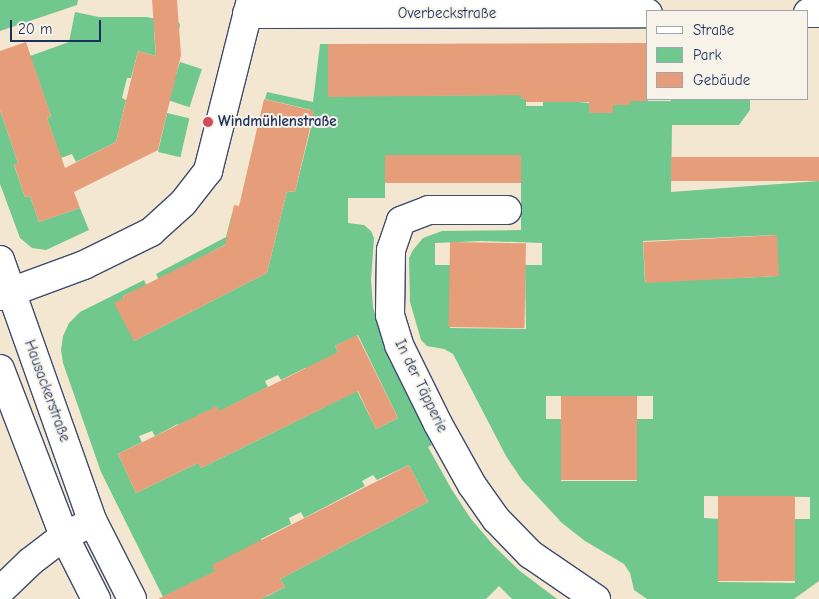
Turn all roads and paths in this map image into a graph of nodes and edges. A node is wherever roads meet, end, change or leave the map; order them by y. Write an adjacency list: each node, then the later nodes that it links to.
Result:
1 (249, 7): 2 (street, Overbeckstraße); 5 (street)
2 (646, 13)
3 (508, 210): 12 (street, In der Täpperie)
4 (0, 260): 5 (street, Hausackerstraße)
5 (6, 294): 7 (street, Hausackerstraße)
6 (0, 369): 8 (street)
7 (93, 522): 8 (street); 11 (street, Hausackerstraße)
8 (64, 536): 9 (street); 10 (street)
9 (0, 591)
10 (96, 599)
11 (132, 599)
12 (596, 599)

